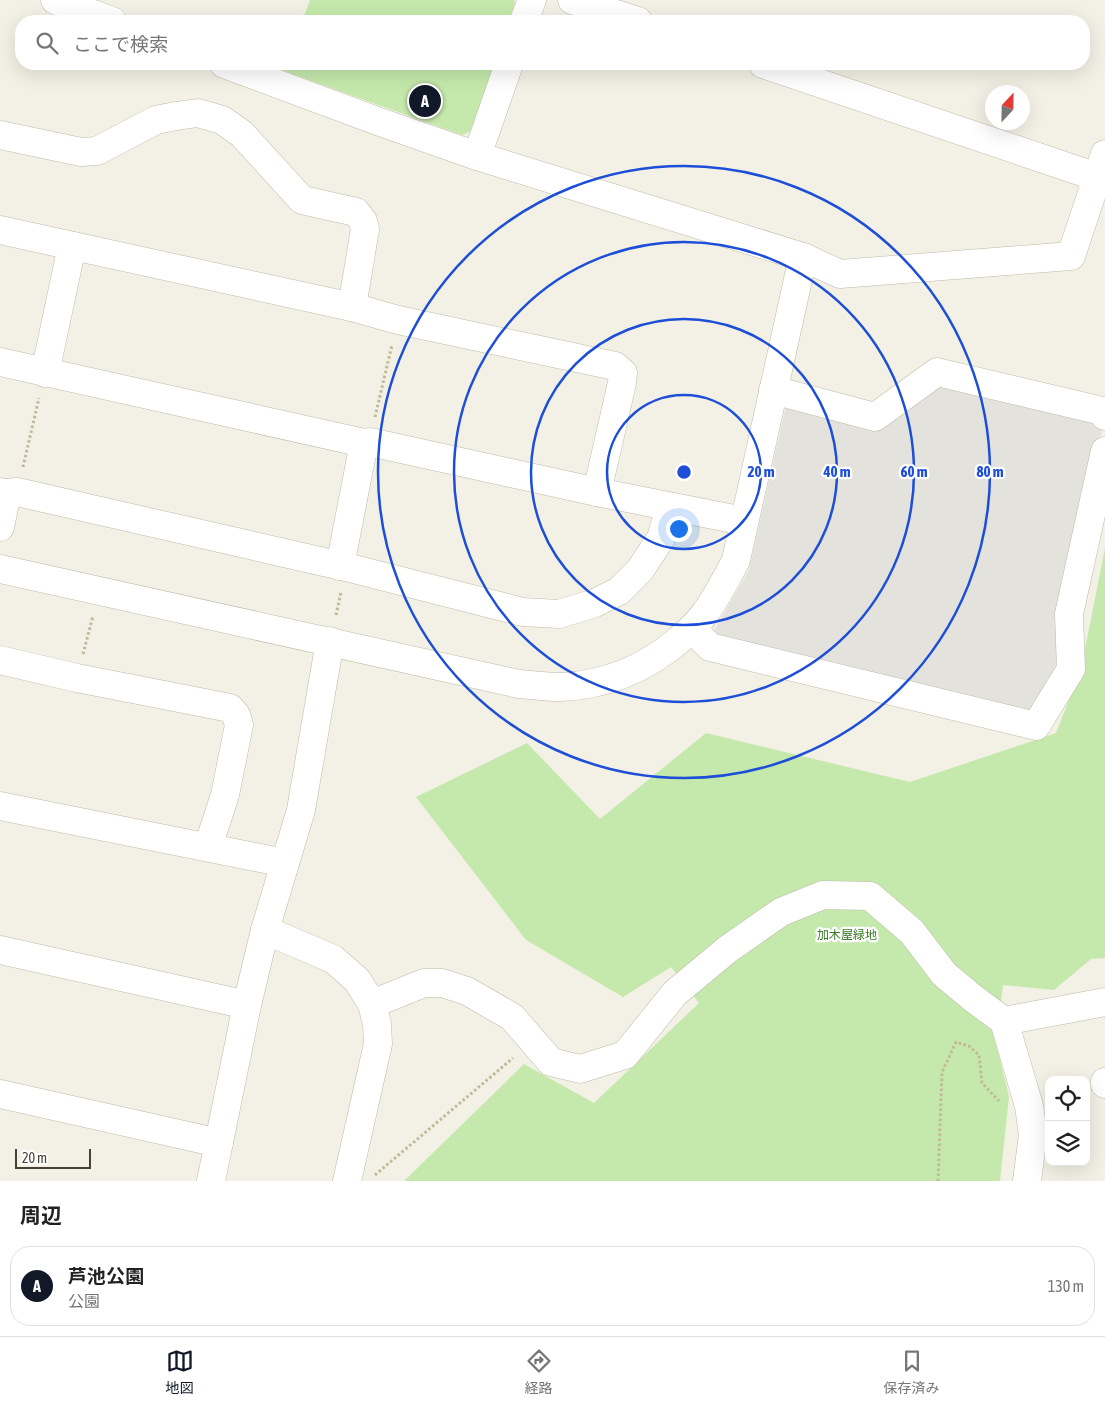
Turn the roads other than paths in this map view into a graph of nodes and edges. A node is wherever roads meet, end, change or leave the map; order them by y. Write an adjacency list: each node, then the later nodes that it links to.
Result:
1 (55, 0): 5 (street)
2 (532, 0): 6 (street)
3 (572, 0): 4 (street)
4 (637, 14)
5 (96, 15)
6 (526, 15)
7 (240, 70): 11 (street)
8 (508, 70): 11 (street)
9 (783, 70): 12 (street)
10 (0, 135): 16 (street)
11 (478, 156): 15 (street)
12 (1101, 166): 15 (street)
13 (0, 230): 14 (street)
14 (72, 246): 16 (street); 18 (street)
15 (803, 257): 19 (street)
16 (352, 307): 24 (street)
17 (0, 362): 18 (street)
18 (45, 372): 21 (street)
19 (773, 390): 20 (street); 26 (street)
20 (1105, 416)
21 (367, 442): 24 (street); 28 (street)
22 (1105, 451): 30 (street)
23 (8, 492): 27 (street); 28 (street)
24 (597, 492): 25 (street)
25 (670, 507): 26 (street); 28 (street)
26 (744, 521): 30 (street)
27 (0, 527)
28 (343, 566)
29 (0, 569): 31 (street)
30 (692, 629): 31 (street)
31 (330, 641): 35 (street)
32 (0, 660): 34 (street)
33 (0, 806): 34 (street)
34 (208, 847): 35 (street)
35 (285, 863): 36 (street)
36 (265, 930): 39 (street); 40 (street)
37 (0, 950): 40 (street)
38 (1105, 1002): 41 (street)
39 (372, 1004): 41 (street); 45 (street)
40 (247, 1005): 43 (street)
41 (1004, 1021): 46 (street)
42 (0, 1094): 43 (street)
43 (220, 1143): 44 (street)
44 (211, 1181)
45 (347, 1181)
46 (1027, 1181)

